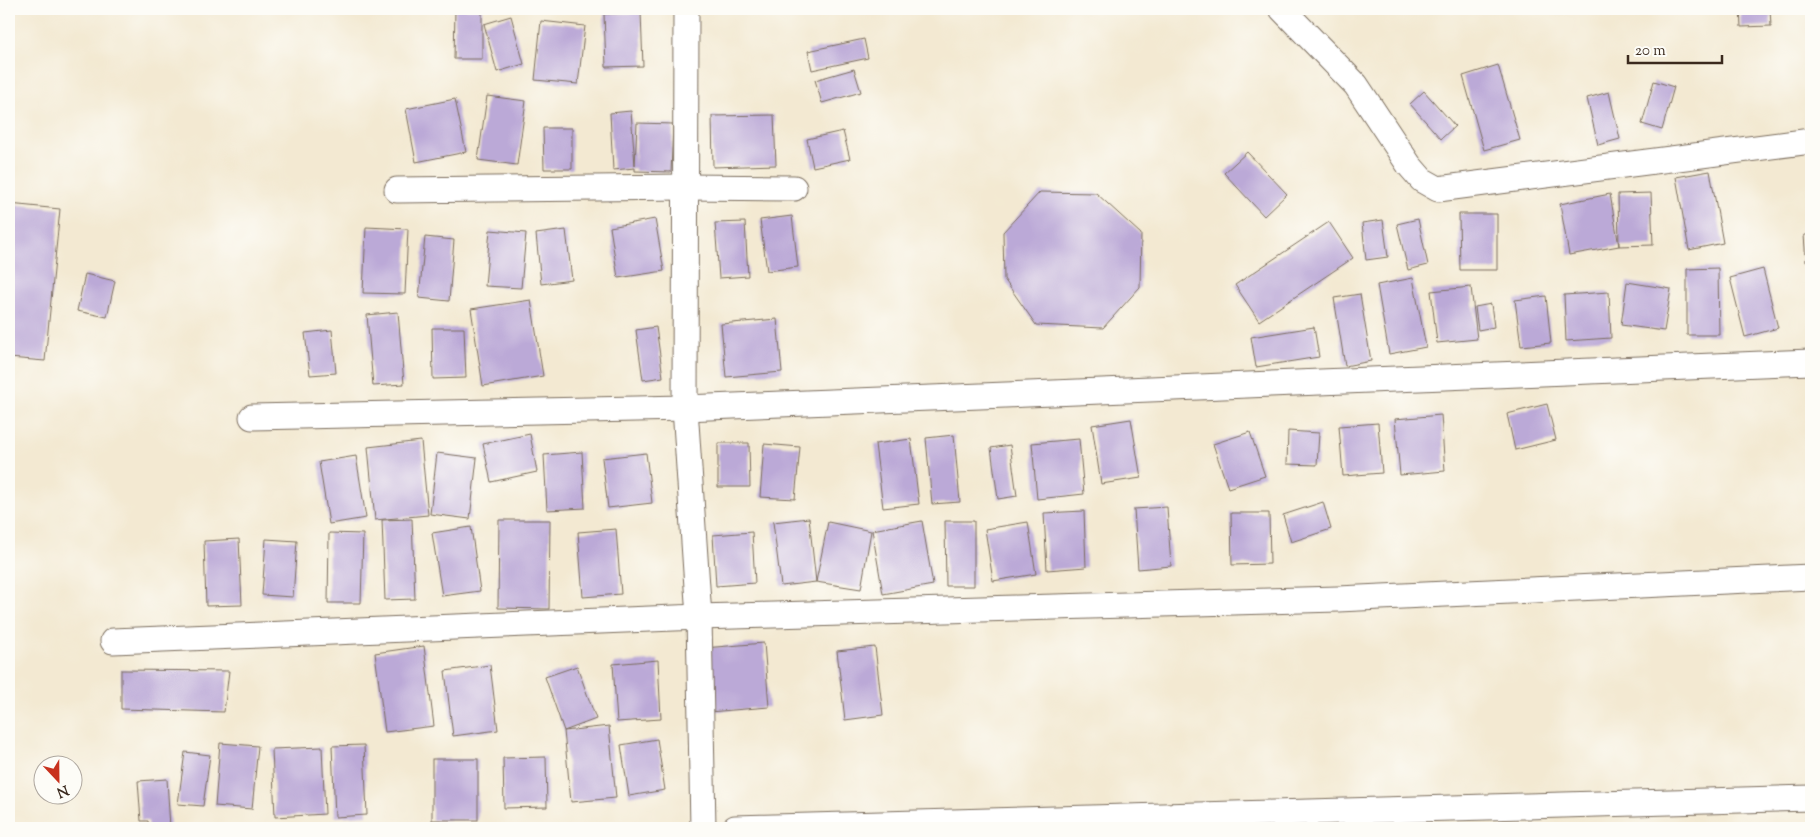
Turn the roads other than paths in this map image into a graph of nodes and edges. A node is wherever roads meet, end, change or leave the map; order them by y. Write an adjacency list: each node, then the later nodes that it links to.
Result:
1 (686, 9): 4 (street)
2 (1282, 9): 3 (street)
3 (1811, 141)
4 (686, 187): 5 (street); 6 (street); 8 (street)
5 (794, 188)
6 (397, 190)
7 (1811, 362): 8 (street)
8 (685, 408): 9 (street); 11 (street)
9 (252, 418)
10 (1811, 577): 11 (street)
11 (699, 617): 12 (street); 14 (street)
12 (114, 641)
13 (1811, 798): 15 (street)
14 (703, 828)
15 (735, 828)

